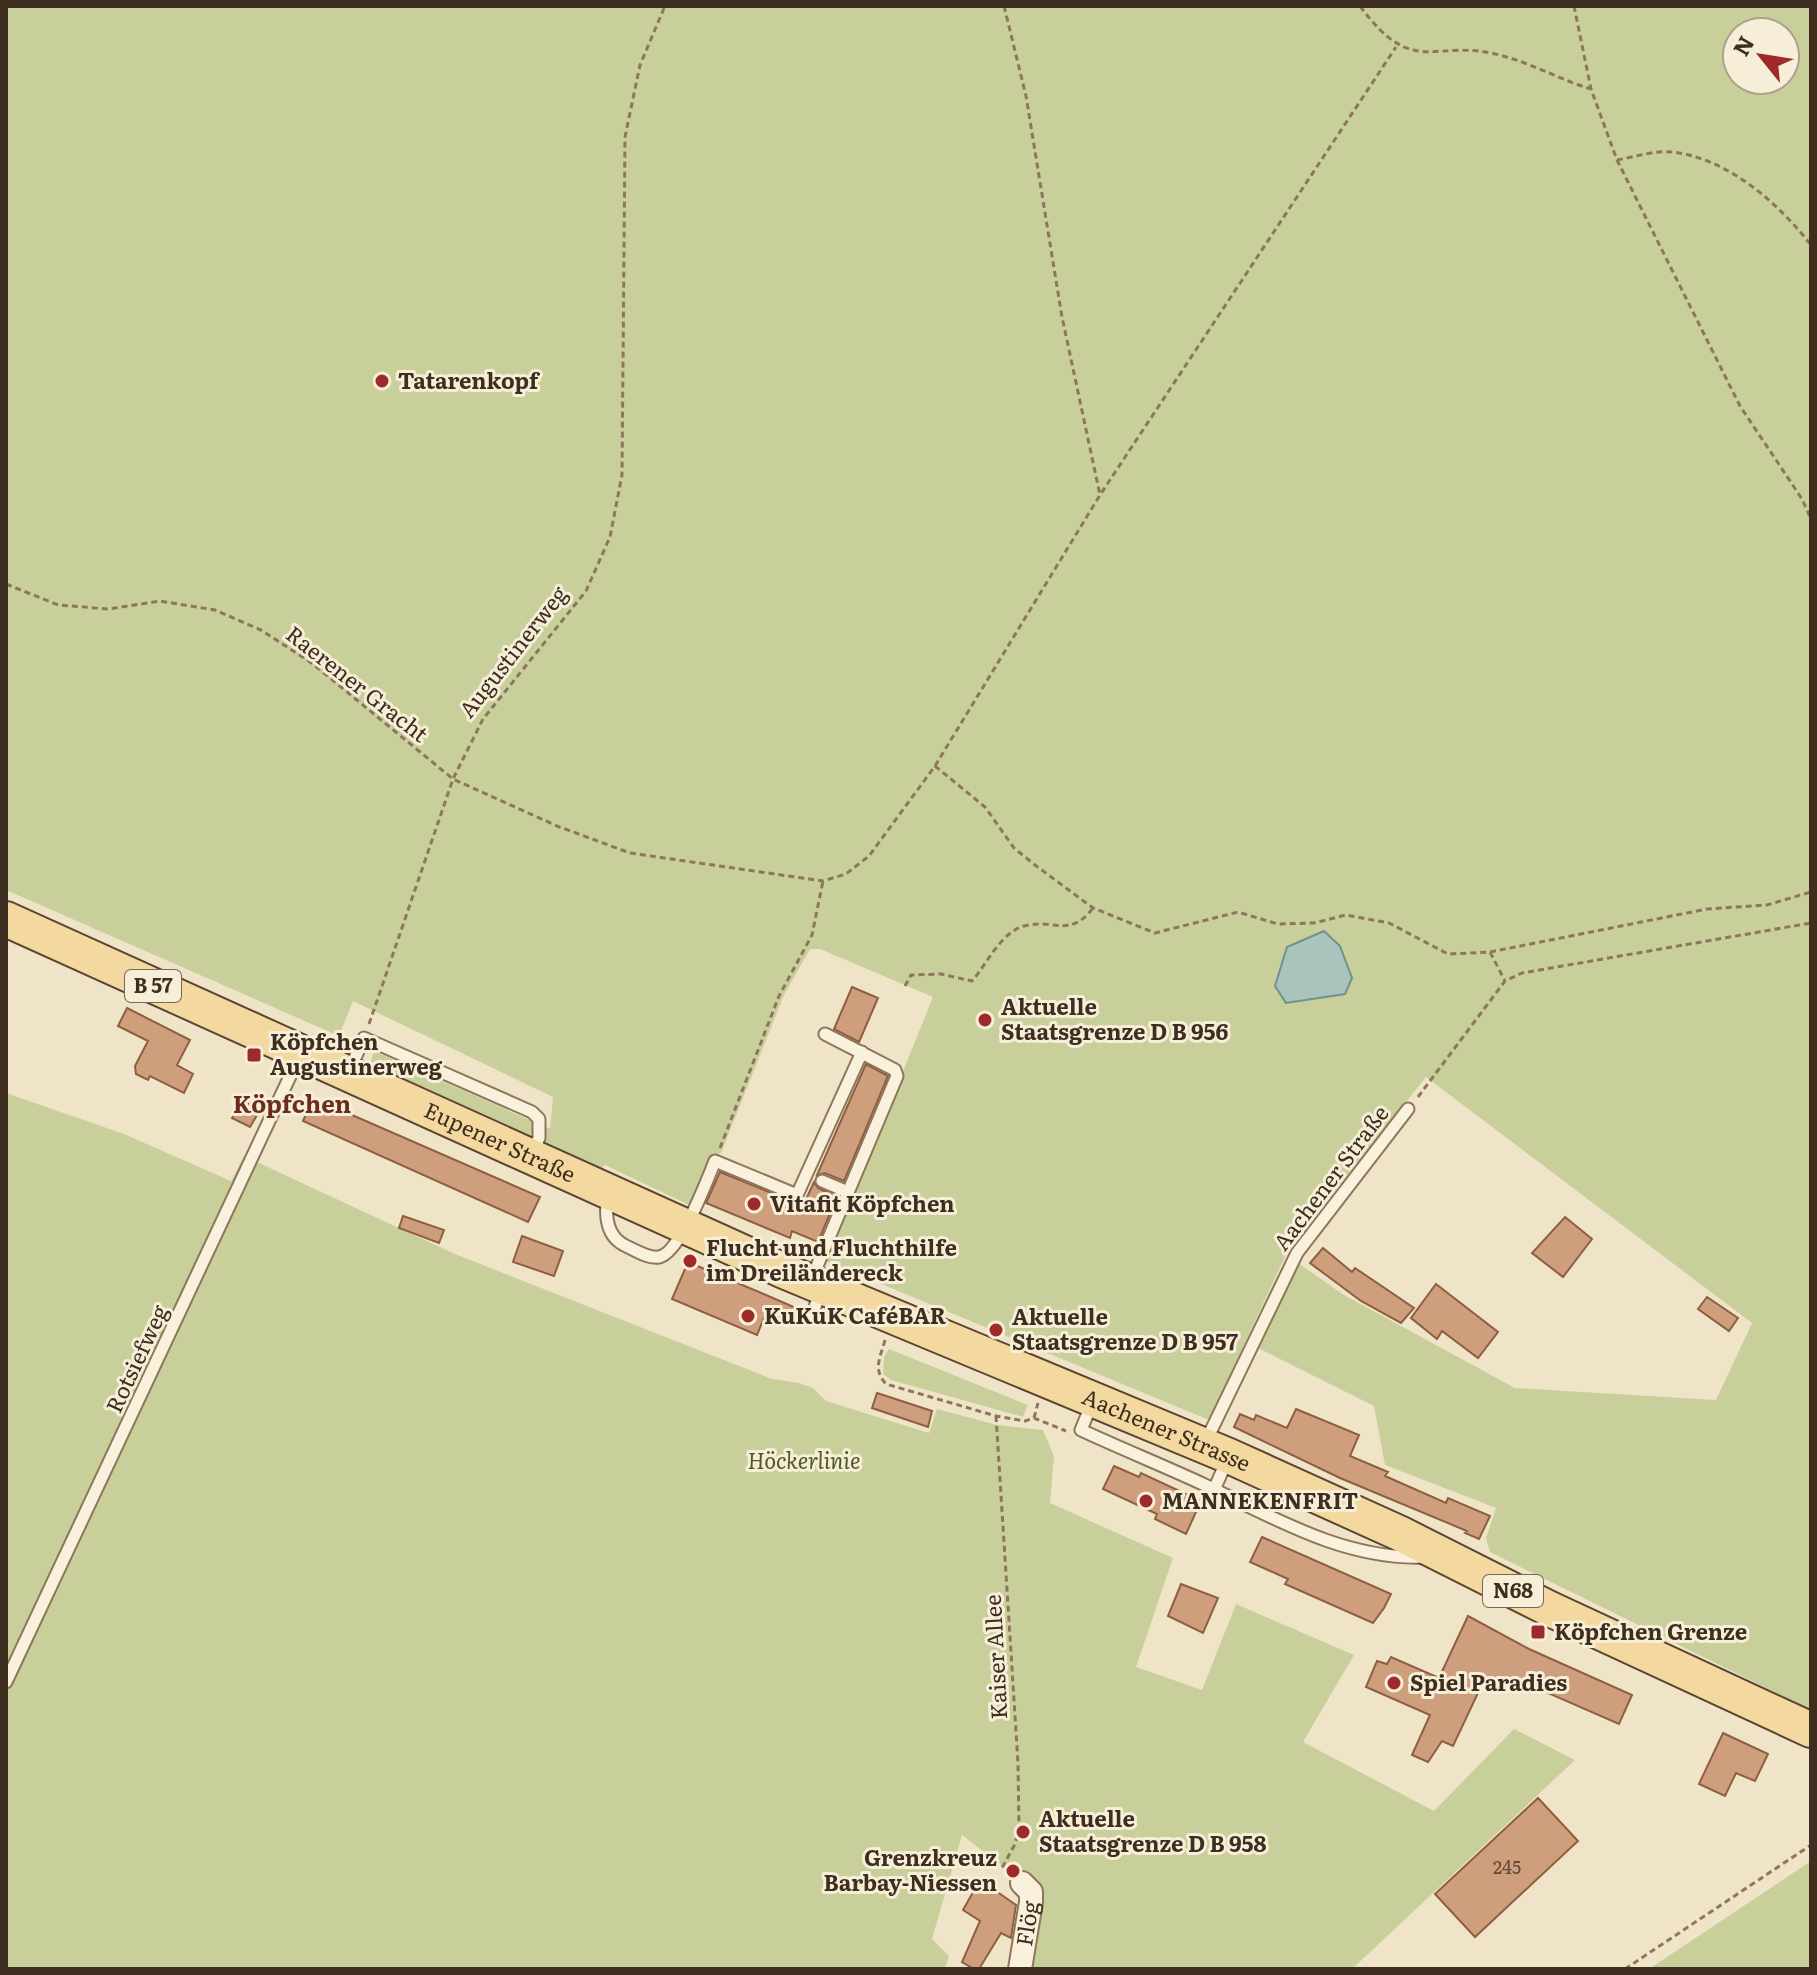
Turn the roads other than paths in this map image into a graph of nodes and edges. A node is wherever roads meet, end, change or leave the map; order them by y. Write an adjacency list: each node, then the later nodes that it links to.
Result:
1 (6, 919): 3 (main road, Eupener Straße / B 57)
2 (825, 1034): 4 (lane)
3 (301, 1051): 5 (main road, Eupener Straße / B 57); 17 (lane, Rotsiefweg)
4 (862, 1052): 9 (lane); 10 (lane)
5 (349, 1073): 7 (main road, Eupener Straße / B 57); 7 (lane)
6 (1408, 1109): 14 (lane, Aachener Straße)
7 (530, 1156): 10 (main road, Eupener Straße / B 57)
8 (822, 1181): 9 (lane)
9 (848, 1192): 11 (lane)
10 (685, 1227): 11 (main road, Eupener Straße / B 57)
11 (815, 1295): 12 (main road, Eupener Straße / B 57)
12 (998, 1361): 13 (main road, Aachener Strasse / N68)
13 (1093, 1399): 14 (main road, Aachener Strasse / N68); 15 (lane)
14 (1216, 1451): 15 (lane, Aachener Straße); 16 (main road, Aachener Strasse / N68)
15 (1214, 1490): 16 (lane)
16 (1445, 1556): 18 (main road, Aachener Strasse / N68)
17 (6, 1682)
18 (1811, 1730)
19 (1022, 1883): 20 (street, Flög)
20 (1020, 1969)

